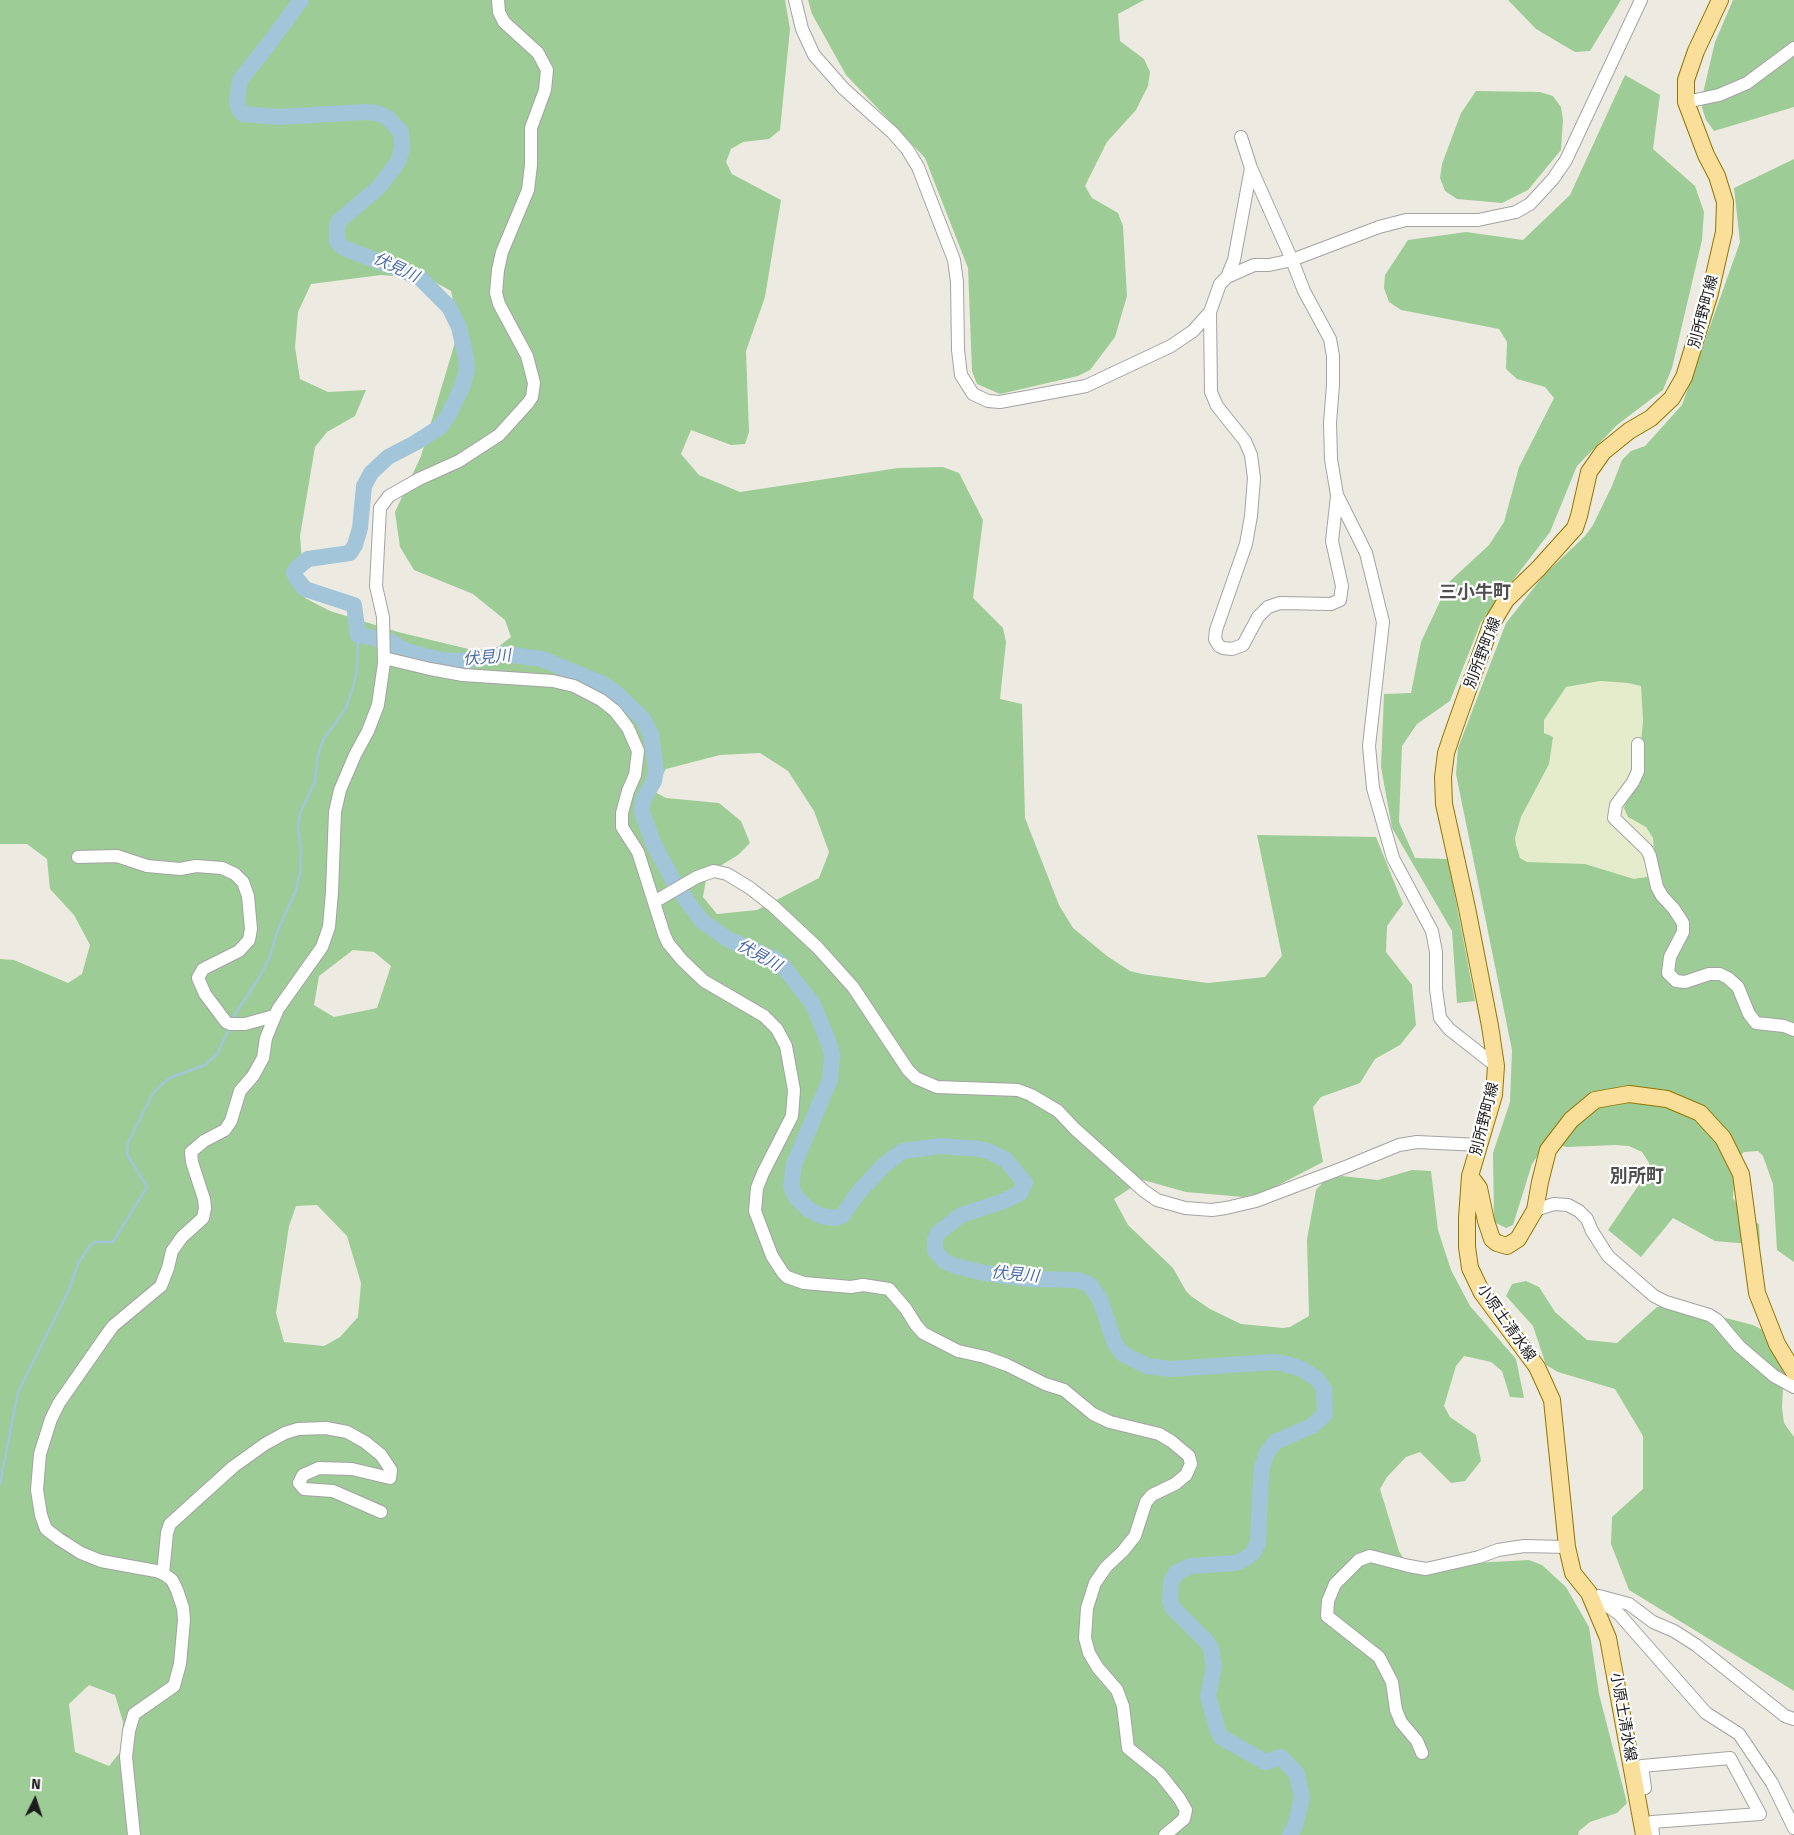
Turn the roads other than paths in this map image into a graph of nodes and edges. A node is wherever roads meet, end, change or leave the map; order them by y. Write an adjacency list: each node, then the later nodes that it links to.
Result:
1 (498, 0): 13 (street)
2 (794, 0): 11 (street)
3 (1641, 0): 9 (street)
4 (1720, 0): 6 (main road, 別所野町線)
5 (1794, 48): 6 (street)
6 (1686, 102): 19 (main road, 別所野町線)
7 (1241, 137): 8 (street)
8 (1251, 168): 9 (street); 10 (street)
9 (1292, 260): 10 (street); 12 (street)
10 (1227, 277): 11 (street)
11 (1210, 312): 12 (street)
12 (1337, 495): 19 (street)
13 (384, 658): 16 (street); 17 (street)
14 (1638, 744): 18 (street)
15 (78, 857): 17 (street)
16 (660, 899): 20 (street); 34 (street)
17 (274, 1016): 27 (street)
18 (1794, 1030)
19 (1496, 1066): 20 (main road, 別所野町線)
20 (1480, 1145): 21 (main road, 別所野町線)
21 (1470, 1176): 22 (main road); 26 (main road, 小原土清水線)
22 (1535, 1210): 23 (main road); 24 (street)
23 (1794, 1372)
24 (1794, 1387)
25 (381, 1512): 27 (street)
26 (1567, 1547): 28 (main road, 小原土清水線); 30 (street)
27 (163, 1574): 33 (street)
28 (1589, 1593): 29 (street); 31 (main road, 小原土清水線); 32 (street)
29 (1794, 1719)
30 (1422, 1754)
31 (1636, 1792): 35 (main road, 小原土清水線); 36 (street)
32 (1794, 1828)
33 (134, 1835)
34 (1165, 1835)
35 (1644, 1835)
36 (1653, 1835)

